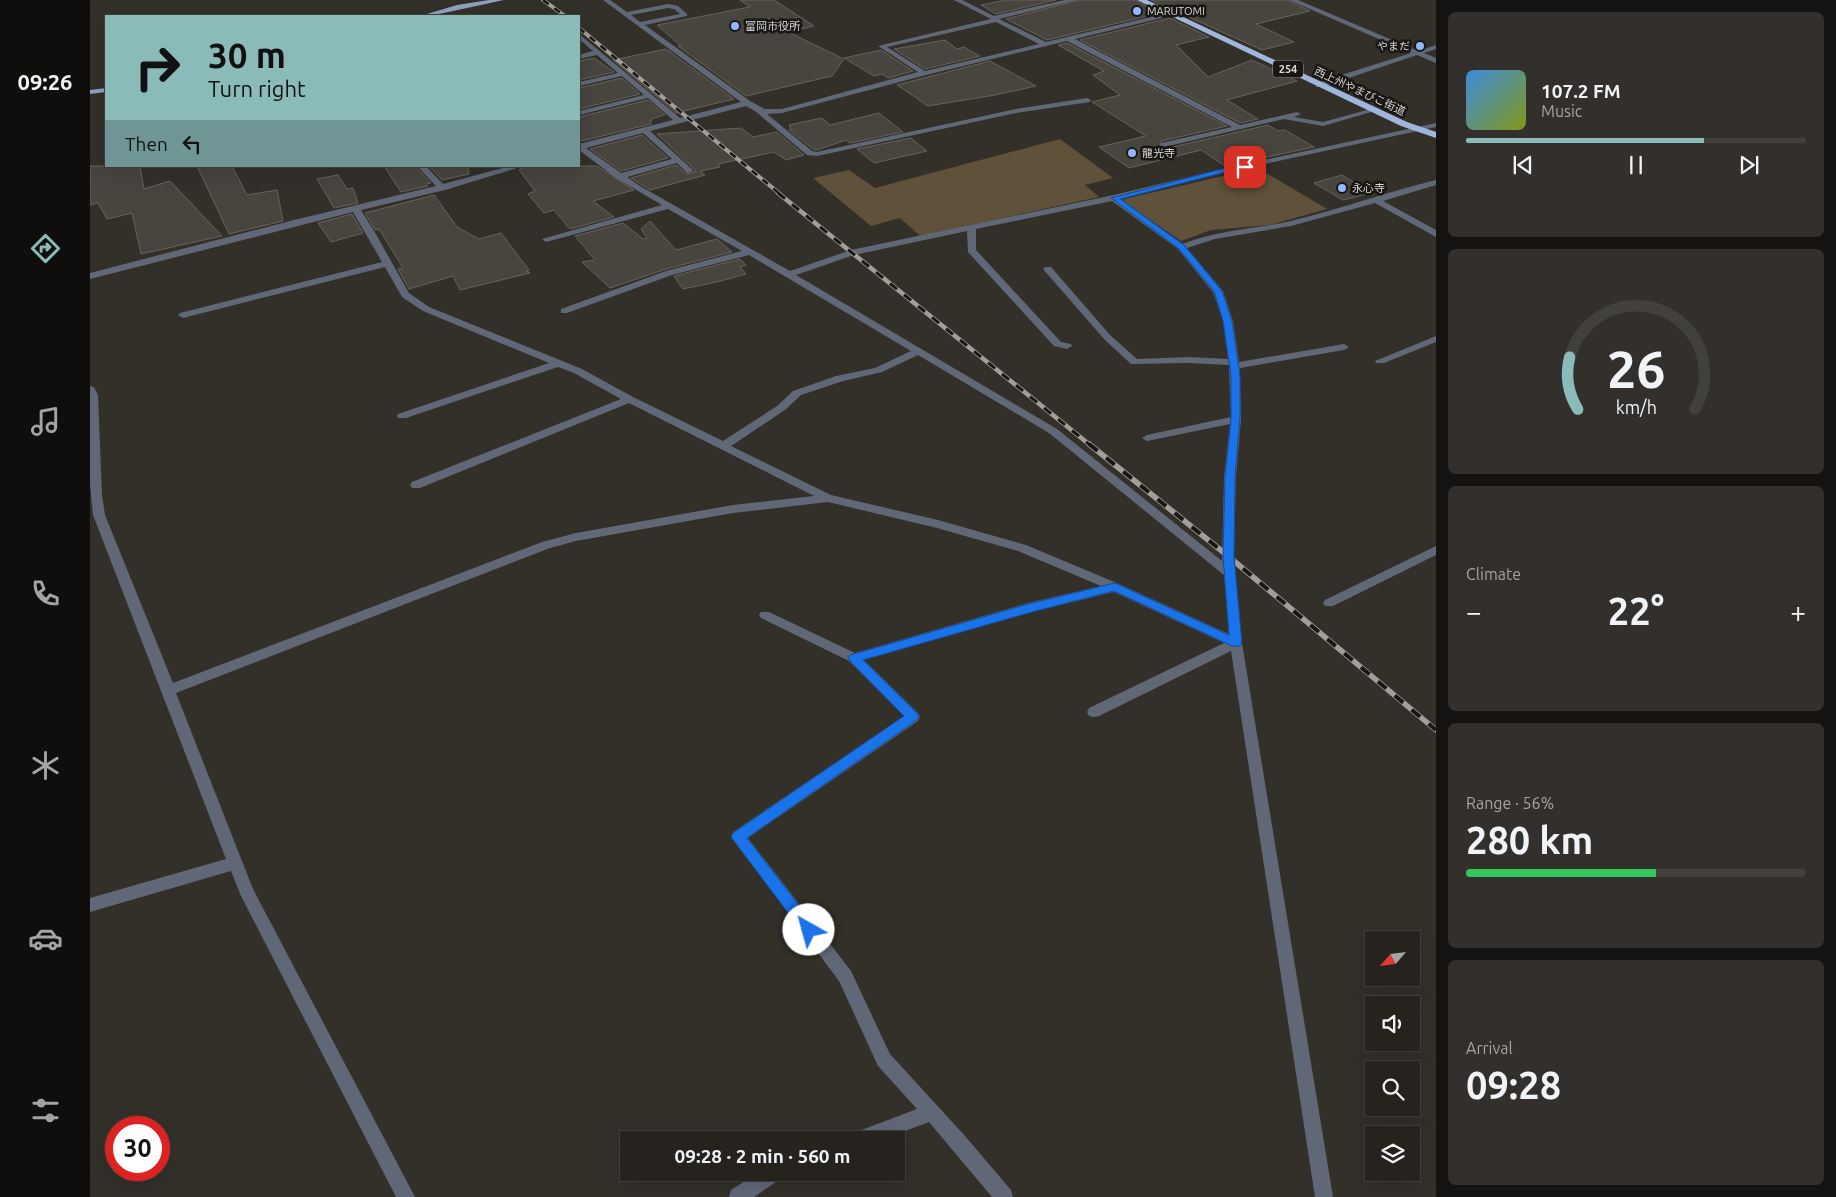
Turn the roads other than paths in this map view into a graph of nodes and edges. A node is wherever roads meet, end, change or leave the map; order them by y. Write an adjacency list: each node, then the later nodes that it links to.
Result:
1 (499, 0): 8 (main road)
2 (606, 0): 9 (street)
3 (981, 0): 7 (street)
4 (1074, 0): 11 (street)
5 (1141, 0): 10 (highway, 西上州やまびこ街道 / 254)
6 (1292, 0): 18 (street)
7 (960, 2): 11 (street)
8 (438, 14)
9 (626, 14): 12 (street); 12 (street)
10 (1172, 14): 14 (street); 24 (highway, 西上州やまびこ街道 / 254)
11 (995, 19): 15 (street); 21 (street)
12 (640, 24): 29 (street)
13 (580, 37): 17 (street)
14 (1069, 39): 15 (street); 37 (street)
15 (1045, 44): 21 (street)
16 (1436, 47): 18 (street)
17 (598, 52): 19 (street); 22 (street)
18 (1418, 54): 20 (street); 24 (street)
19 (580, 57)
20 (1436, 62)
21 (924, 73): 30 (street)
22 (623, 74): 23 (street); 27 (street)
23 (580, 84)
24 (1319, 84): 31 (highway, 西上州やまびこ街道 / 254)
25 (105, 90): 26 (main road)
26 (90, 92)
27 (649, 96): 32 (street); 35 (street)
28 (1086, 100): 30 (street)
29 (747, 103): 30 (street); 35 (street)
30 (756, 109)
31 (1374, 110): 34 (street); 38 (highway, 西上州やまびこ街道 / 254)
32 (580, 113)
33 (1297, 114): 34 (street)
34 (1284, 118): 37 (street)
35 (679, 121): 39 (street)
36 (1436, 125): 38 (street)
37 (1238, 127): 41 (street)
38 (1420, 129): 40 (highway, 西上州やまびこ街道 / 254); 51 (street)
39 (645, 130): 42 (street); 44 (street)
40 (1436, 135)
41 (1164, 146)
42 (580, 147)
43 (580, 148): 48 (street)
44 (679, 160): 47 (street); 48 (street)
45 (422, 167): 50 (street)
46 (516, 167): 50 (street)
47 (690, 171)
48 (619, 176): 53 (street)
49 (1436, 182): 52 (street)
50 (442, 188): 54 (street)
51 (1114, 198): 55 (street); 58 (street)
52 (1376, 200): 56 (street); 58 (street)
53 (669, 206): 57 (street); 59 (street)
54 (355, 208): 60 (street); 63 (street)
55 (972, 228): 62 (street); 67 (street)
56 (1436, 234)
57 (546, 239)
58 (1181, 247): 72 (street)
59 (750, 252): 62 (street); 64 (street)
60 (388, 263): 65 (street); 71 (street)
61 (1048, 269): 72 (street)
62 (789, 274): 69 (street)
63 (90, 276)
64 (564, 311)
65 (183, 315)
66 (1436, 339): 70 (street)
67 (1067, 346)
68 (1344, 347): 72 (street)
69 (917, 352): 78 (street); 83 (street)
70 (1380, 361)
71 (559, 363): 74 (street); 75 (street)
72 (1234, 364): 76 (street)
73 (90, 389): 79 (street)
74 (630, 399): 78 (street); 80 (street)
75 (402, 416)
76 (1236, 418): 77 (street); 83 (street)
77 (1147, 438)
78 (723, 446): 81 (street)
79 (93, 474): 89 (street)
80 (416, 485)
81 (828, 498): 84 (street); 89 (street)
82 (1436, 550): 85 (street)
83 (1230, 574): 87 (street)
84 (1115, 587): 87 (street); 88 (street)
85 (1329, 603)
86 (766, 615): 88 (street)
87 (1236, 643): 90 (street); 99 (street)
88 (854, 658): 93 (street)
89 (169, 690): 91 (street)
90 (1094, 712)
91 (235, 863): 92 (street); 96 (street)
92 (90, 905)
93 (931, 1112): 94 (street); 98 (street)
94 (881, 1131)
95 (762, 1181): 97 (street)
96 (406, 1197)
97 (738, 1197)
98 (1004, 1197)
99 (1324, 1197)

